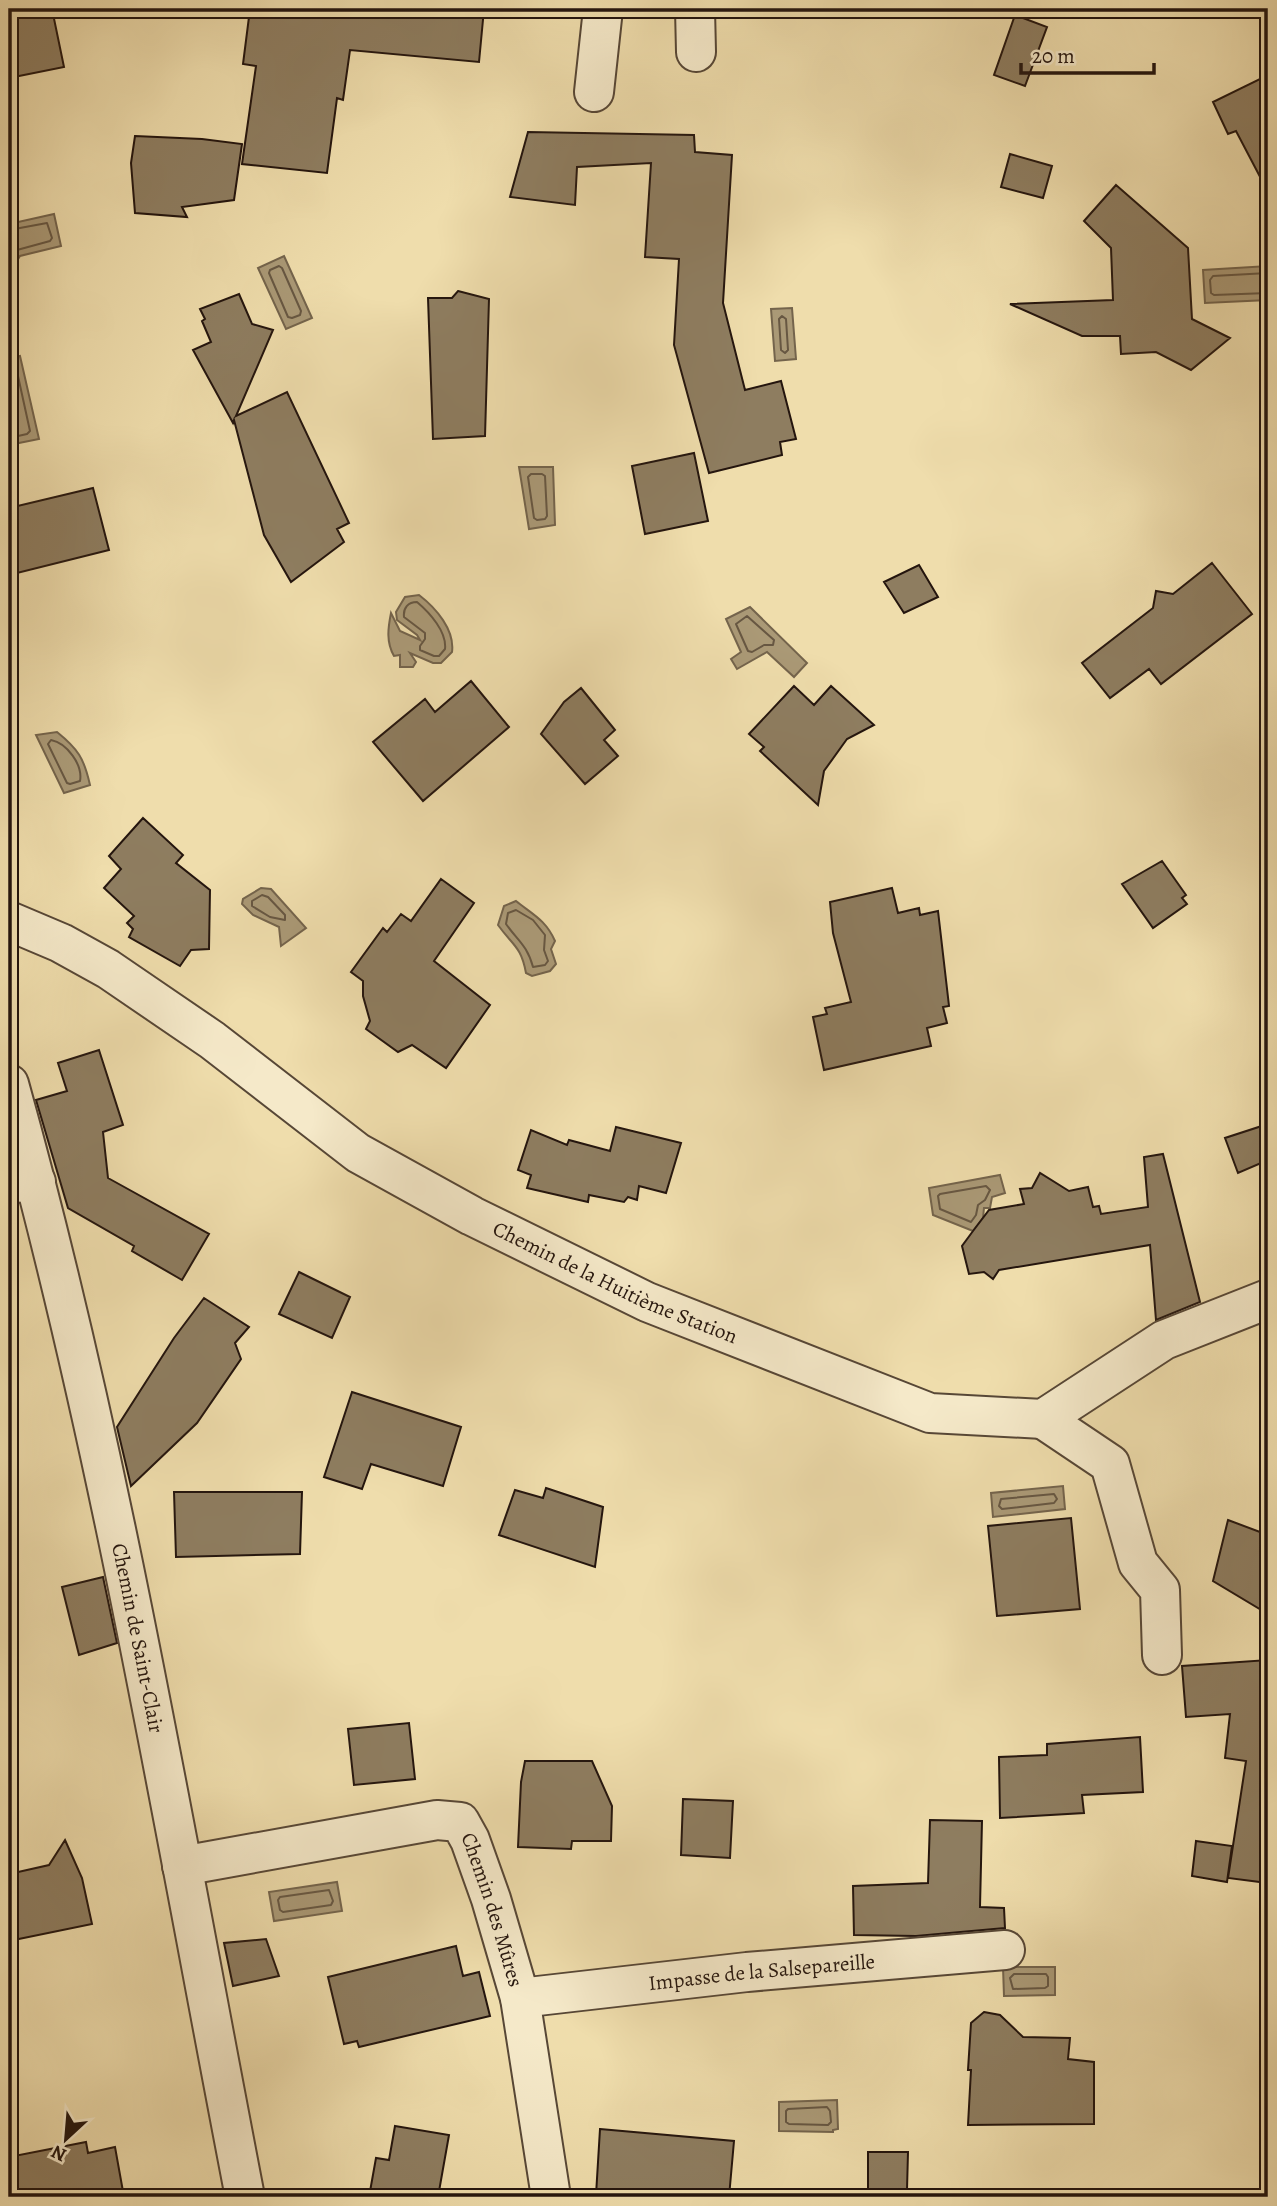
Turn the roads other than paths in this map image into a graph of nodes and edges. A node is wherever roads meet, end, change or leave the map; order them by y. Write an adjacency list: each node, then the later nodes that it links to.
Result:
1 (603, 9): 4 (street)
2 (695, 9): 3 (street)
3 (696, 52)
4 (594, 92)
5 (9, 921): 9 (street, Chemin de la Huitième Station)
6 (9, 1084): 7 (street, Chemin de Saint-Clair)
7 (22, 1182): 11 (street, Chemin de Saint-Clair)
8 (1268, 1299): 9 (street)
9 (1043, 1419): 10 (street)
10 (1162, 1655)
11 (182, 1866): 13 (street, Chemin des Mûres); 14 (street, Chemin de Saint-Clair)
12 (1005, 1950): 13 (street, Impasse de la Salsepareille)
13 (520, 1998): 15 (street, Chemin des Mûres)
14 (245, 2197)
15 (551, 2197)

